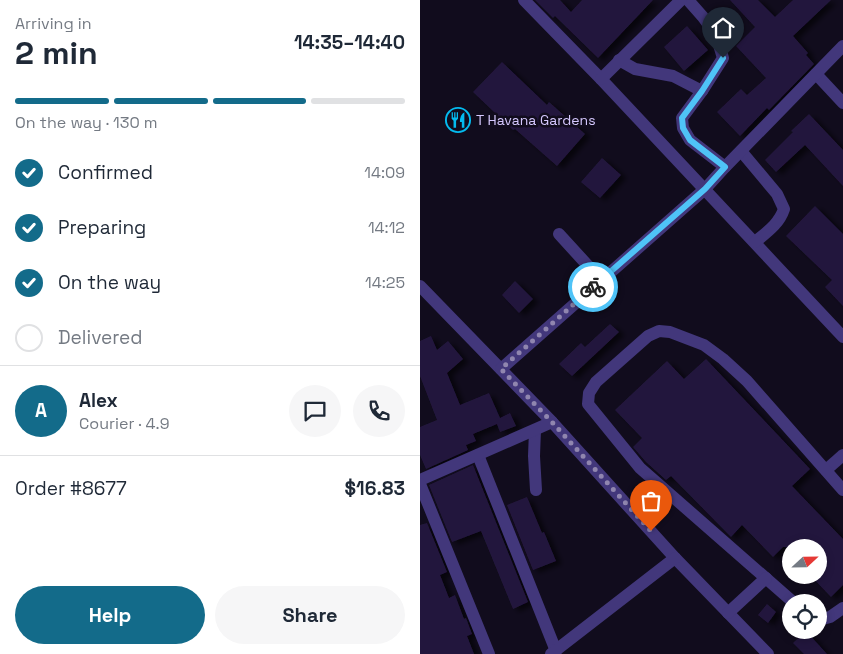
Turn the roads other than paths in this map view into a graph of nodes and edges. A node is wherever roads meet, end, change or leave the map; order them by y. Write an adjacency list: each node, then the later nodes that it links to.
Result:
1 (524, 0): 7 (street)
2 (681, 0): 5 (street)
3 (688, 0): 8 (street)
4 (843, 46): 6 (street)
5 (620, 60): 7 (street); 8 (street)
6 (816, 74): 9 (street); 10 (street)
7 (601, 79): 12 (street)
8 (702, 91): 11 (street)
9 (843, 104)
10 (740, 151): 11 (street); 14 (street)
11 (725, 167): 12 (street)
12 (705, 189): 14 (street); 15 (street)
13 (559, 234): 15 (street)
14 (755, 242): 17 (street)
15 (601, 280): 18 (street)
16 (420, 286): 18 (street)
17 (843, 337)
18 (501, 369): 19 (street)
19 (552, 422): 20 (street); 28 (street)
20 (535, 430): 21 (street); 26 (street)
21 (478, 455): 24 (street); 34 (street)
22 (843, 455): 23 (street)
23 (826, 470): 27 (street); 29 (street)
24 (420, 480)
25 (420, 484): 35 (street)
26 (536, 490)
27 (843, 490)
28 (675, 558): 32 (street); 34 (street)
29 (766, 578): 30 (street); 32 (street)
30 (784, 594)
31 (843, 608): 33 (street)
32 (728, 613): 36 (street)
33 (827, 618)
34 (554, 652)
35 (488, 654)
36 (768, 654)

